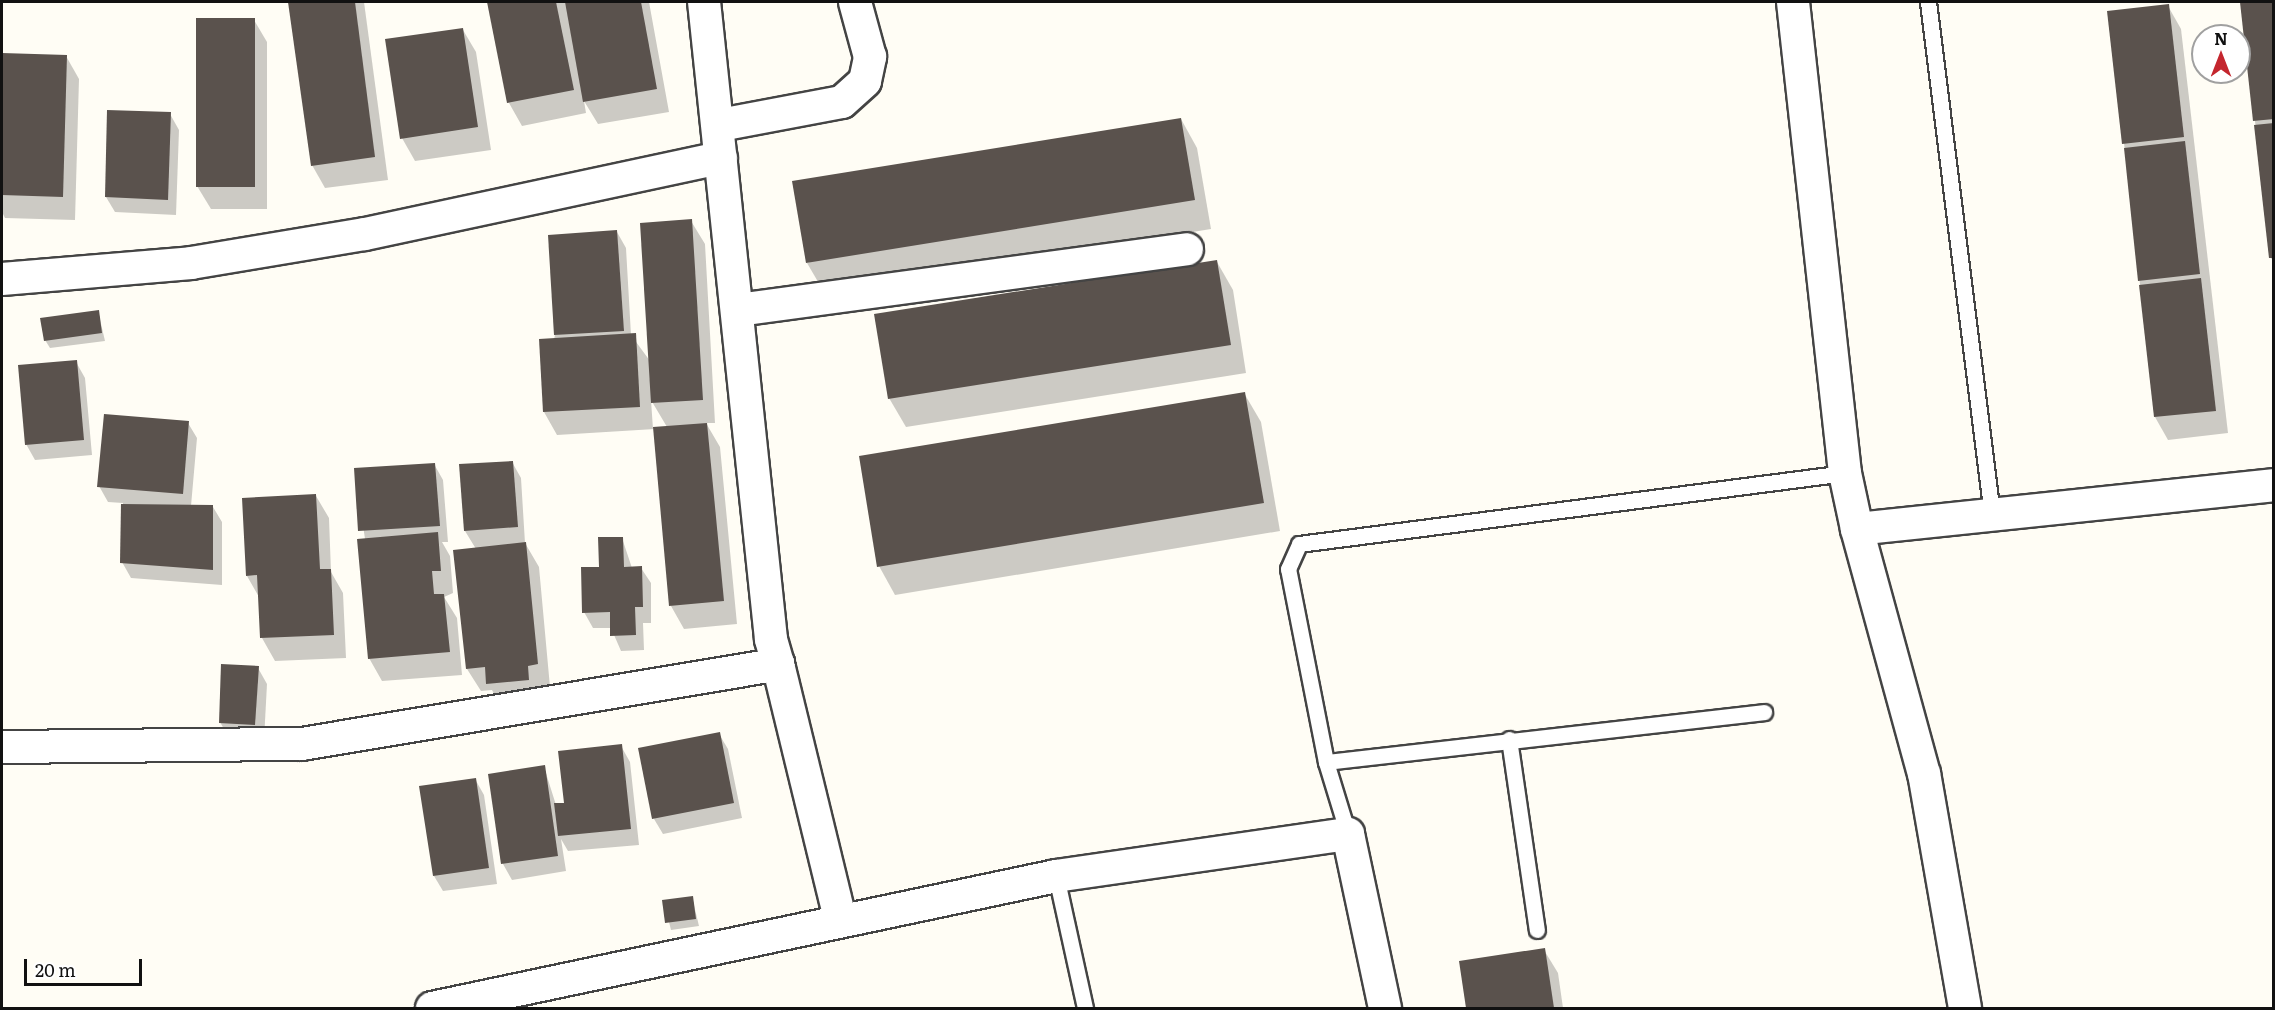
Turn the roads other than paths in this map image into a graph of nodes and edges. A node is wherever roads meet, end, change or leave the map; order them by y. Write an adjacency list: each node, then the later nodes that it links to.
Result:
1 (704, 2): 5 (street)
2 (855, 2): 5 (street)
3 (1793, 2): 10 (street)
4 (1928, 2): 12 (lane)
5 (720, 125): 6 (street)
6 (721, 158): 8 (street); 9 (street)
7 (1187, 249): 9 (street)
8 (2, 279)
9 (738, 310): 14 (street)
10 (1845, 473): 13 (street); 18 (lane)
11 (2274, 485): 12 (street)
12 (1992, 515): 13 (street)
13 (1857, 529): 26 (street)
14 (778, 664): 17 (street); 21 (street)
15 (1764, 712): 16 (lane)
16 (1509, 738): 18 (lane); 22 (lane)
17 (2, 747)
18 (1326, 762): 19 (lane)
19 (1348, 834): 20 (street); 25 (street)
20 (1056, 876): 21 (street); 24 (lane)
21 (840, 919): 23 (street)
22 (1537, 930)
23 (432, 1008)
24 (1085, 1008)
25 (1385, 1008)
26 (1965, 1008)

